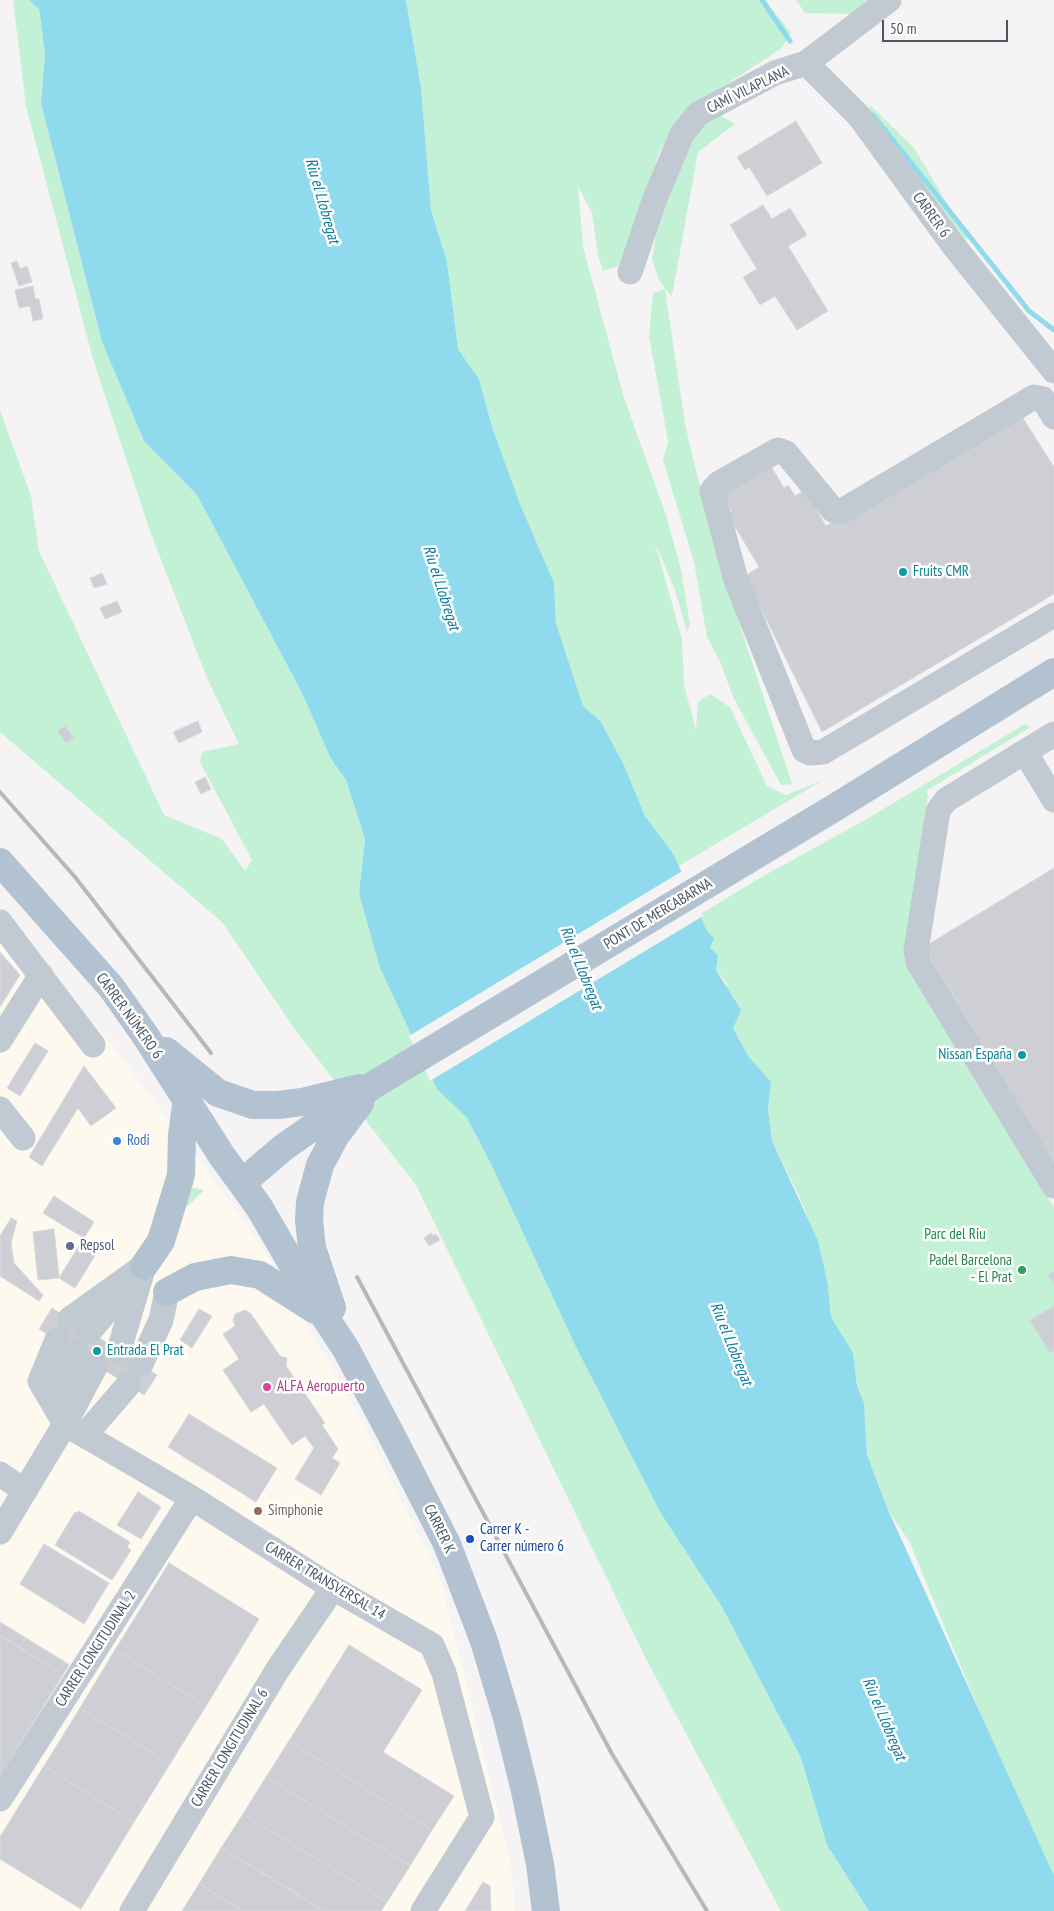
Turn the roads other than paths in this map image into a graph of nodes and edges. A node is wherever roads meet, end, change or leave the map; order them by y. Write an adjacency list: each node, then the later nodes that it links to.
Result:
1 (889, 0): 2 (street, CAMÍ VILAPLANA)
2 (806, 63): 3 (street, CAMÍ VILAPLANA); 4 (street, CARRER 6)
3 (630, 272)
4 (1054, 371)
5 (1054, 417): 6 (street)
6 (1054, 616)
7 (1054, 672): 17 (main road, PONT DE MERCABARNA)
8 (1054, 734): 9 (street)
9 (1024, 752): 10 (street); 22 (street)
10 (1054, 800)
11 (0, 862): 14 (main road, CARRER NÚMERO 6)
12 (0, 922): 13 (street)
13 (41, 975): 15 (street); 16 (street)
14 (145, 1034): 17 (main road); 18 (main road, CARRER NÚMERO 6)
15 (0, 1040)
16 (93, 1045)
17 (375, 1084): 21 (main road); 26 (main road)
18 (187, 1098): 21 (main road, CARRER NÚMERO 6); 23 (main road)
19 (0, 1109): 20 (street)
20 (23, 1138)
21 (243, 1182): 25 (main road, CARRER K)
22 (1054, 1186)
23 (144, 1266): 27 (street); 27 (street)
24 (167, 1292): 25 (main road); 27 (street)
25 (323, 1314): 26 (main road, CARRER K)
26 (346, 1349): 37 (main road, CARRER K)
27 (98, 1352): 28 (street); 28 (street)
28 (81, 1428): 30 (street); 31 (street, CARRER TRANSVERSAL 14)
29 (0, 1474): 30 (street)
30 (25, 1491): 32 (street)
31 (192, 1498): 33 (street, CARRER TRANSVERSAL 14); 34 (street, CARRER LONGITUDINAL 2)
32 (0, 1532)
33 (333, 1588): 35 (street, CARRER LONGITUDINAL 6); 36 (street, CARRER TRANSVERSAL 14)
34 (0, 1799)
35 (132, 1911)
36 (423, 1911)
37 (546, 1911)

